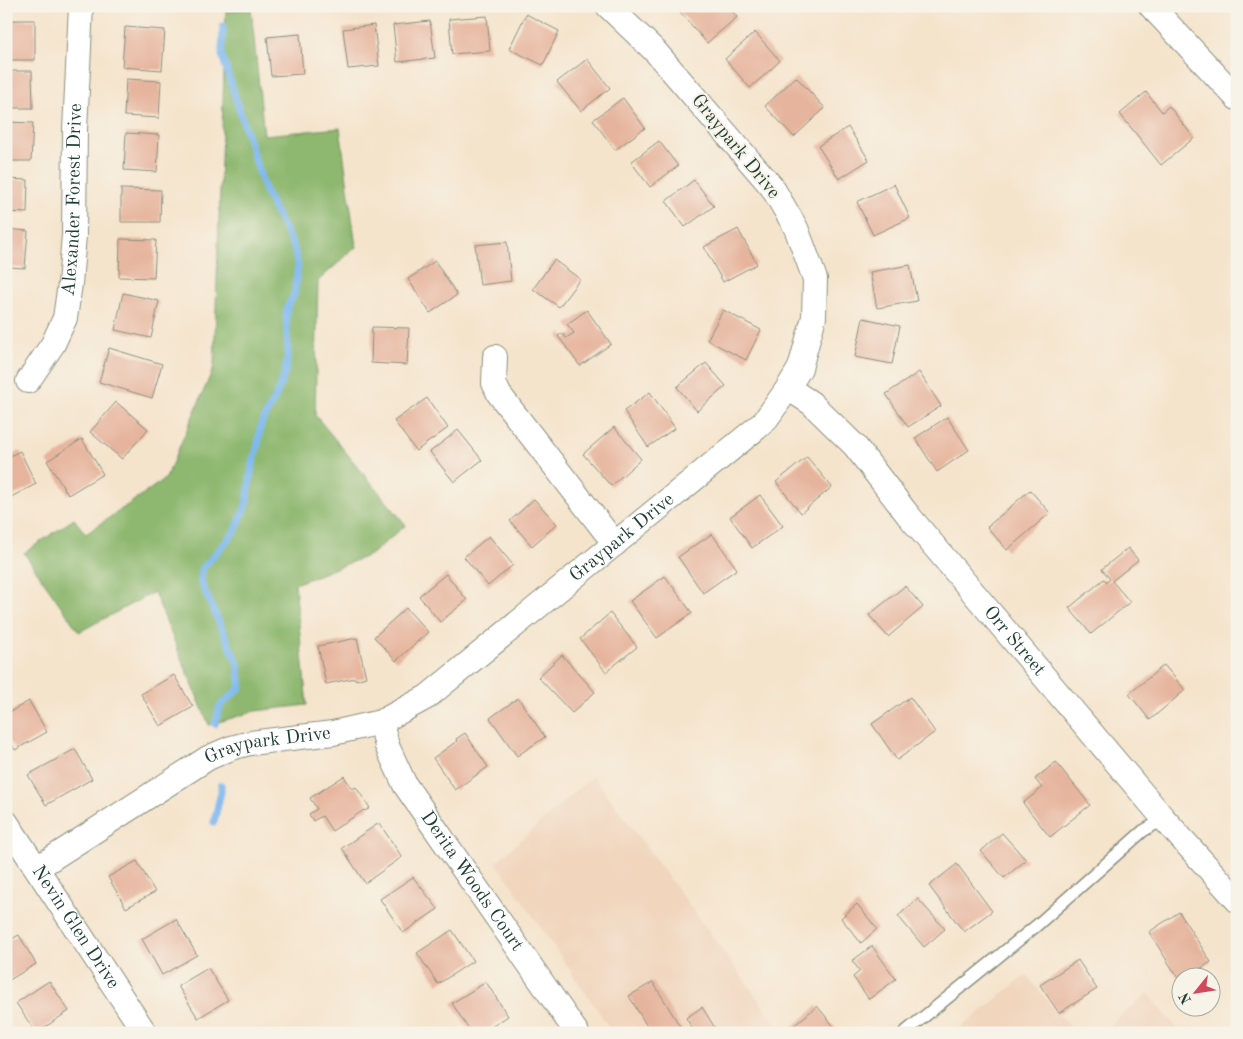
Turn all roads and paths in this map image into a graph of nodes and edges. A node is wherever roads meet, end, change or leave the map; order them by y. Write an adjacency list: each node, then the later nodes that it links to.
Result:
1 (81, 6): 6 (street, Alexander Forest Drive)
2 (608, 6): 7 (street, Graypark Drive)
3 (1151, 6): 4 (street)
4 (1237, 98)
5 (495, 357): 8 (street)
6 (28, 381)
7 (788, 388): 8 (street, Graypark Drive); 10 (street, Orr Street)
8 (616, 544): 9 (street, Graypark Drive)
9 (382, 722): 12 (street, Graypark Drive); 15 (street, Derita Woods Court)
10 (1164, 819): 13 (street, Orr Street); 16 (lane)
11 (6, 822): 12 (street, Nevin Glen Drive)
12 (37, 868): 14 (street, Nevin Glen Drive)
13 (1237, 900)
14 (145, 1033)
15 (578, 1033)
16 (904, 1033)

